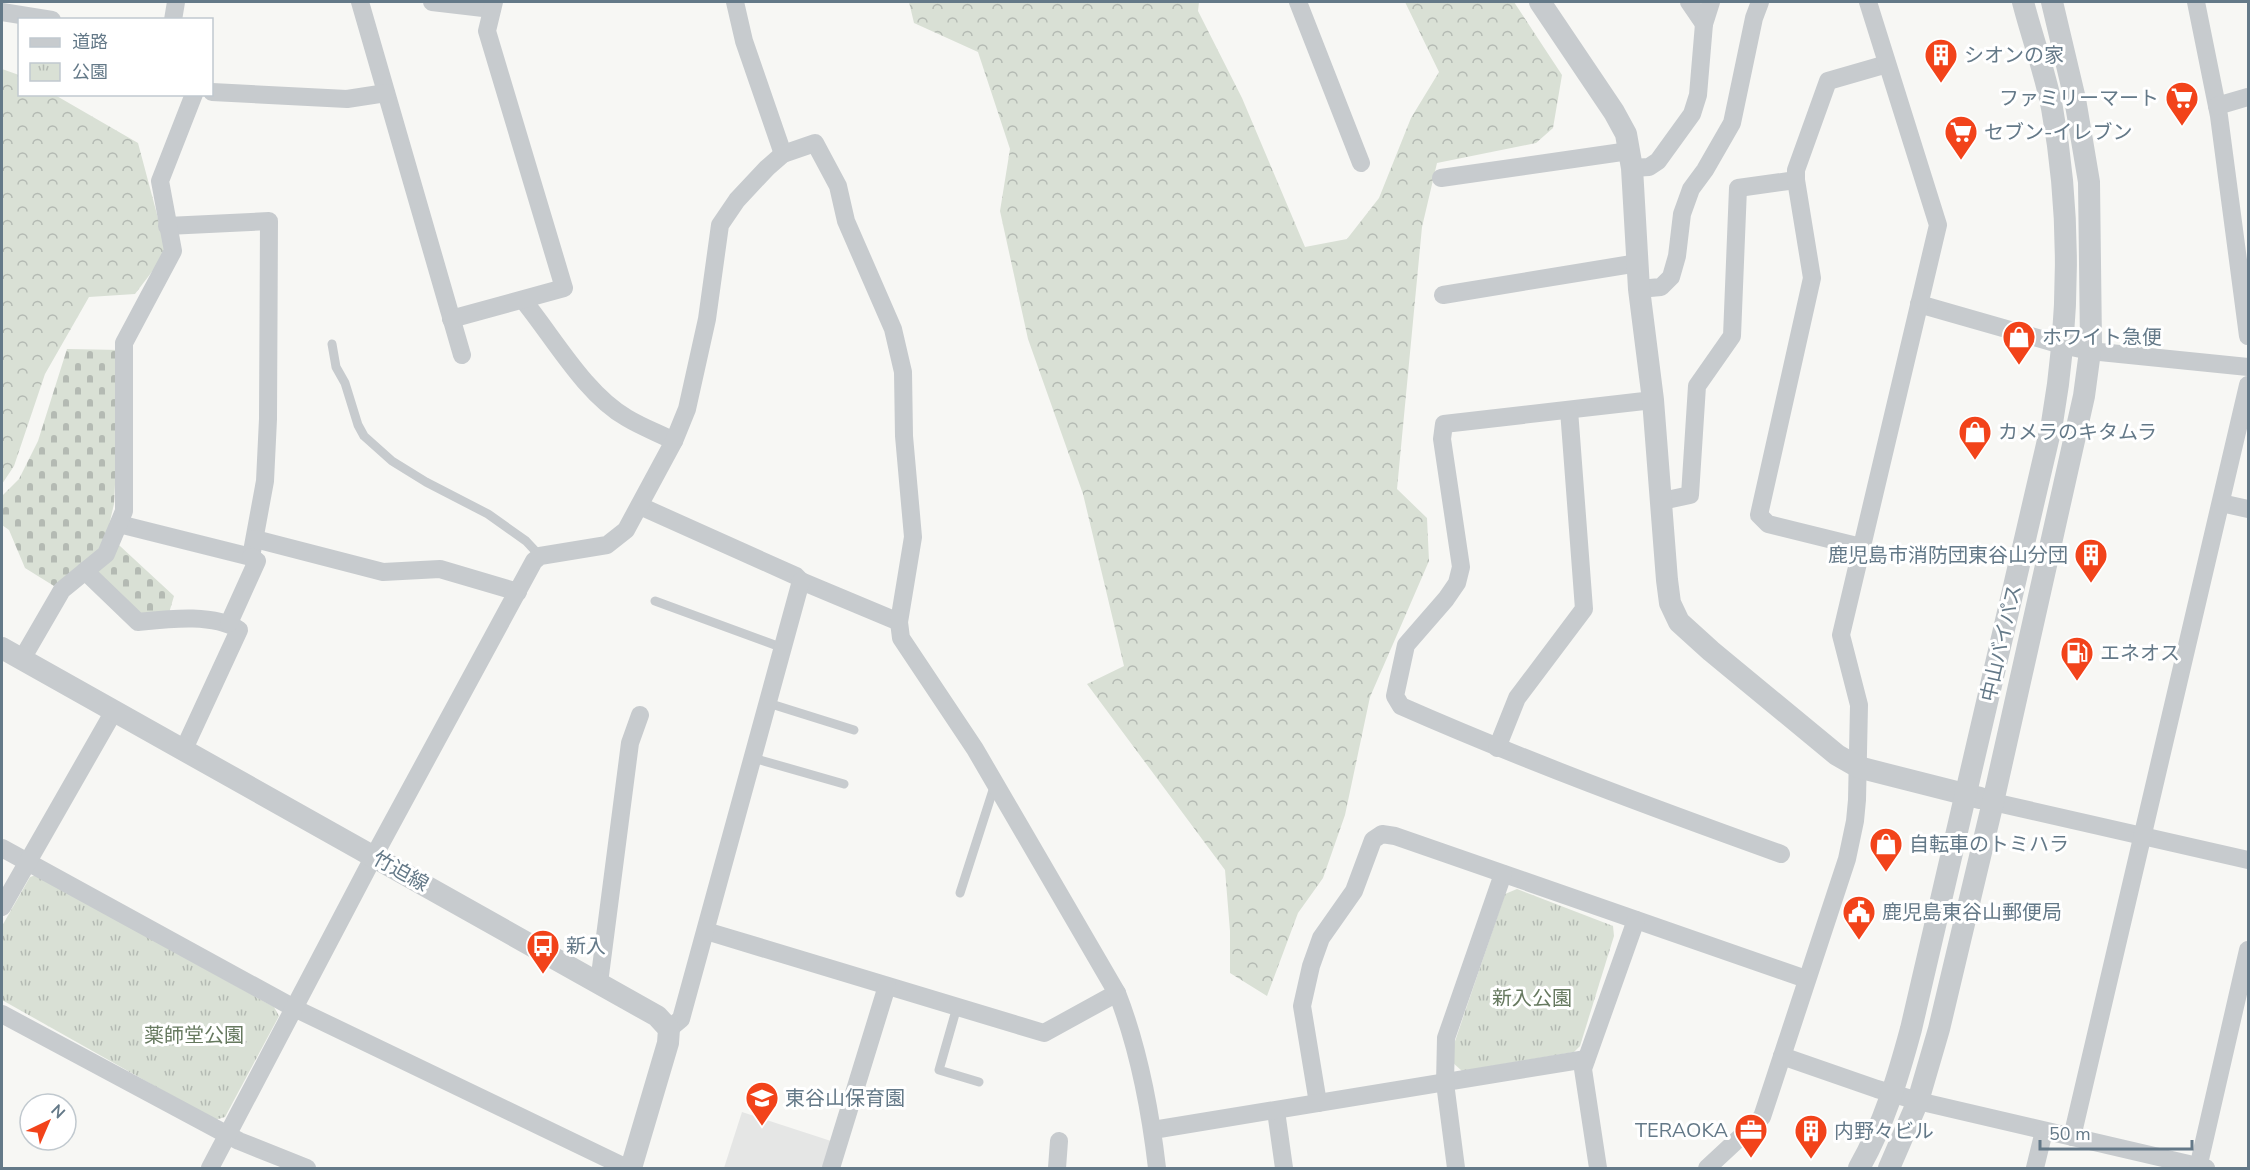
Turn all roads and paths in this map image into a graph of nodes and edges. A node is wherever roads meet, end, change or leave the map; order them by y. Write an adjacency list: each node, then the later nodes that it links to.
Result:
1 (176, 2): 17 (street)
2 (360, 2): 21 (street)
3 (432, 2): 14 (street)
4 (735, 2): 25 (street)
5 (1298, 2): 27 (street)
6 (1540, 2): 26 (street)
7 (1689, 2): 18 (street)
8 (1711, 2): 18 (street)
9 (1760, 2): 32 (street)
10 (1868, 2): 19 (street)
11 (2023, 2): 39 (street, 中山バイパス)
12 (2052, 2): 40 (street, 中山バイパス)
13 (2196, 2): 24 (street)
14 (493, 5): 34 (street)
15 (2, 12): 16 (street)
16 (47, 13)
17 (173, 18)
18 (1704, 24): 26 (street)
19 (1887, 64): 29 (street); 35 (street)
20 (213, 92): 21 (street)
21 (386, 93): 36 (street)
22 (193, 96): 30 (street)
23 (2248, 97): 24 (street)
24 (2217, 106): 37 (street)
25 (783, 154): 46 (street); 59 (street)
26 (1631, 159): 28 (street); 31 (street)
27 (1361, 163)
28 (1441, 178)
29 (1796, 180): 47 (street); 52 (street)
30 (167, 226): 51 (street); 53 (street)
31 (1638, 263): 32 (street); 33 (street)
32 (1639, 289): 44 (street)
33 (1443, 295)
34 (523, 300): 36 (street); 46 (street)
35 (1919, 304): 39 (street); 52 (street)
36 (451, 319): 41 (street)
37 (2248, 336)
38 (332, 344): 54 (lane)
39 (2062, 345): 40 (street); 74 (street, 中山バイパス)
40 (2090, 351): 42 (street); 75 (street, 中山バイパス)
41 (462, 356)
42 (2248, 367)
43 (2248, 385): 48 (street)
44 (1653, 400): 45 (street); 47 (street)
45 (1569, 410): 68 (street); 68 (street)
46 (674, 441): 49 (street)
47 (1662, 501): 71 (street)
48 (2221, 503): 50 (street); 76 (street)
49 (640, 506): 54 (street); 56 (street)
50 (2248, 509)
51 (118, 524): 53 (street); 55 (street)
52 (1862, 547): 71 (street)
53 (253, 548): 57 (street); 60 (street)
54 (540, 556): 57 (street)
55 (85, 571): 60 (street); 63 (street)
56 (801, 581): 59 (street); 62 (street)
57 (518, 592): 79 (street)
58 (655, 601): 62 (lane)
59 (899, 622): 73 (street)
60 (229, 623): 69 (street)
61 (2, 648): 63 (street, 竹迫線)
62 (783, 648): 64 (street)
63 (22, 659): 65 (street, 竹迫線)
64 (768, 703): 67 (lane); 70 (street)
65 (114, 711): 69 (street, 竹迫線); 81 (street)
66 (640, 715): 89 (street)
67 (854, 730)
68 (1497, 748): 78 (street)
69 (184, 749): 79 (street, 竹迫線)
70 (753, 758): 72 (lane); 86 (street)
71 (1858, 767): 74 (street); 88 (street)
72 (844, 784)
73 (995, 784): 83 (lane); 91 (street)
74 (1965, 795): 75 (street); 100 (street, 中山バイパス)
75 (1994, 802): 76 (street); 101 (street, 中山バイパス)
76 (2143, 836): 80 (street); 107 (street)
77 (2, 848): 81 (street)
78 (1781, 854)
79 (374, 856): 89 (street, 竹迫線); 93 (street)
80 (2248, 860)
81 (27, 862): 84 (street); 93 (street)
82 (1503, 874): 85 (street); 99 (street); 102 (street)
83 (960, 893)
84 (2, 907)
85 (1636, 920): 88 (street); 97 (street)
86 (706, 931): 90 (street); 95 (street)
87 (2248, 950): 124 (street)
88 (1806, 979): 96 (street)
89 (599, 983): 95 (street, 竹迫線)
90 (887, 986): 92 (street); 114 (street)
91 (1117, 993): 92 (street); 104 (street)
92 (957, 1007): 98 (lane)
93 (294, 1008): 106 (street); 112 (street)
94 (2, 1014): 106 (street)
95 (669, 1029): 113 (street)
96 (1782, 1056): 100 (street); 120 (street)
97 (1586, 1059): 99 (street); 119 (street)
98 (979, 1082)
99 (1445, 1083): 102 (street); 118 (street)
100 (1893, 1094): 101 (street); 121 (street, 中山バイパス)
101 (1918, 1101): 105 (street); 122 (street, 中山バイパス)
102 (1318, 1103): 103 (street)
103 (1276, 1111): 104 (street); 117 (street)
104 (1153, 1130): 116 (street)
105 (2044, 1131): 107 (street); 123 (street)
106 (228, 1135): 110 (street); 111 (street)
107 (2072, 1137): 109 (street)
108 (1059, 1141): 115 (street)
109 (2143, 1161): 124 (street)
110 (210, 1168)
111 (307, 1168)
112 (627, 1168)
113 (632, 1168)
114 (831, 1168)
115 (1057, 1168)
116 (1157, 1168)
117 (1284, 1168)
118 (1456, 1168)
119 (1598, 1168)
120 (1707, 1168)
121 (1859, 1168)
122 (1890, 1168)
123 (2035, 1168)
124 (2201, 1168)

